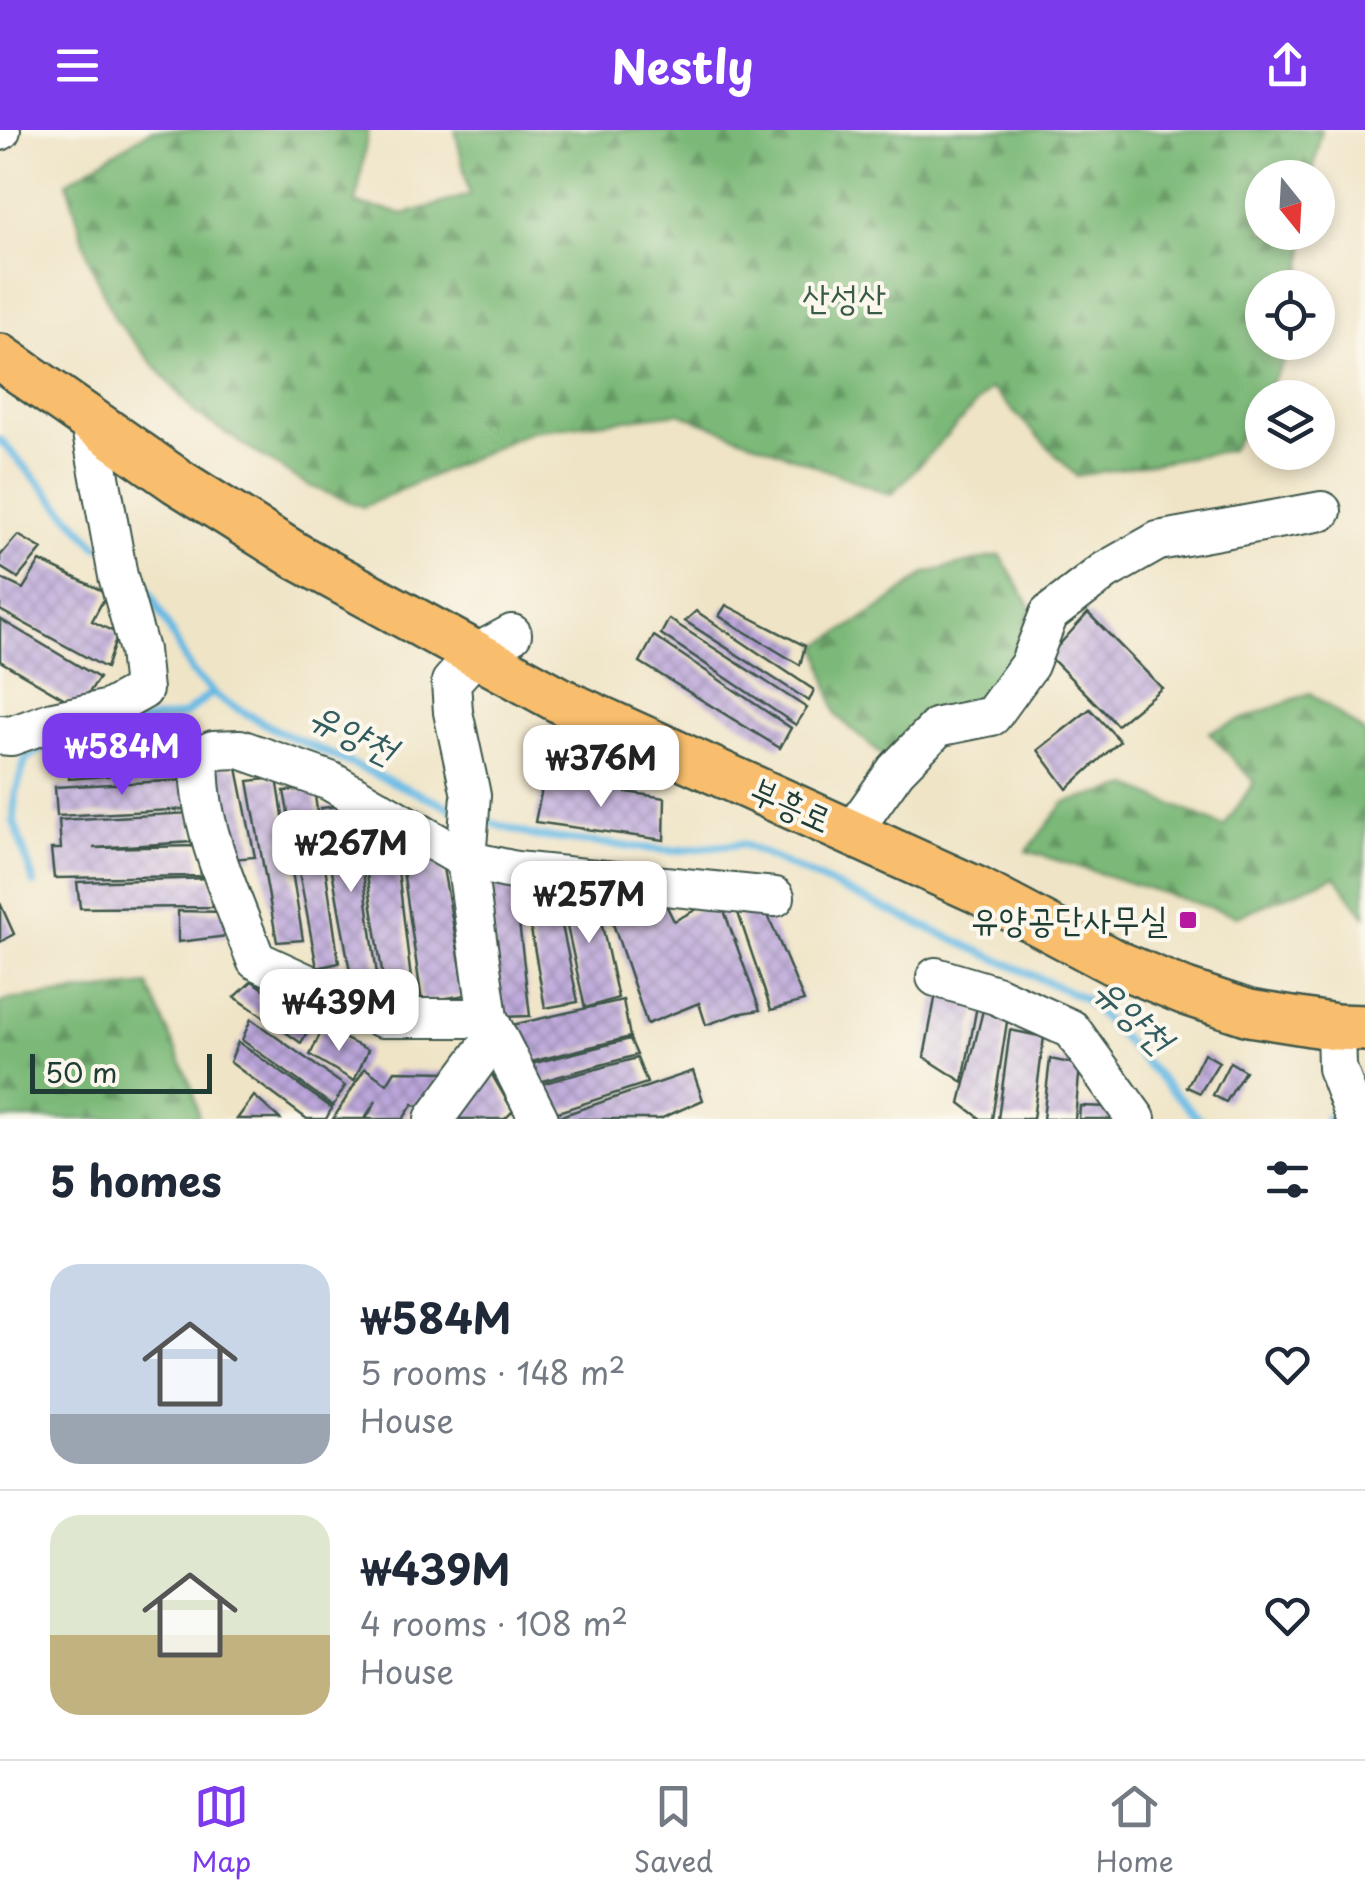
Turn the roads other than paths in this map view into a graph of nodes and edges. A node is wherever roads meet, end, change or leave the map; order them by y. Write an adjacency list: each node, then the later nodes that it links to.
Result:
1 (1, 353): 2 (main road, 부흥로)
2 (90, 422): 4 (main road, 부흥로); 5 (street)
3 (1322, 511): 6 (street)
4 (494, 644): 6 (main road, 부흥로); 7 (street)
5 (4, 744)
6 (852, 832): 11 (main road, 부흥로)
7 (466, 860): 8 (street); 10 (street); 10 (street)
8 (775, 897)
9 (936, 977): 14 (street)
10 (492, 1026): 12 (street); 13 (street)
11 (1350, 1027): 15 (street)
12 (434, 1119)
13 (539, 1119)
14 (1136, 1119)
15 (1356, 1119)

